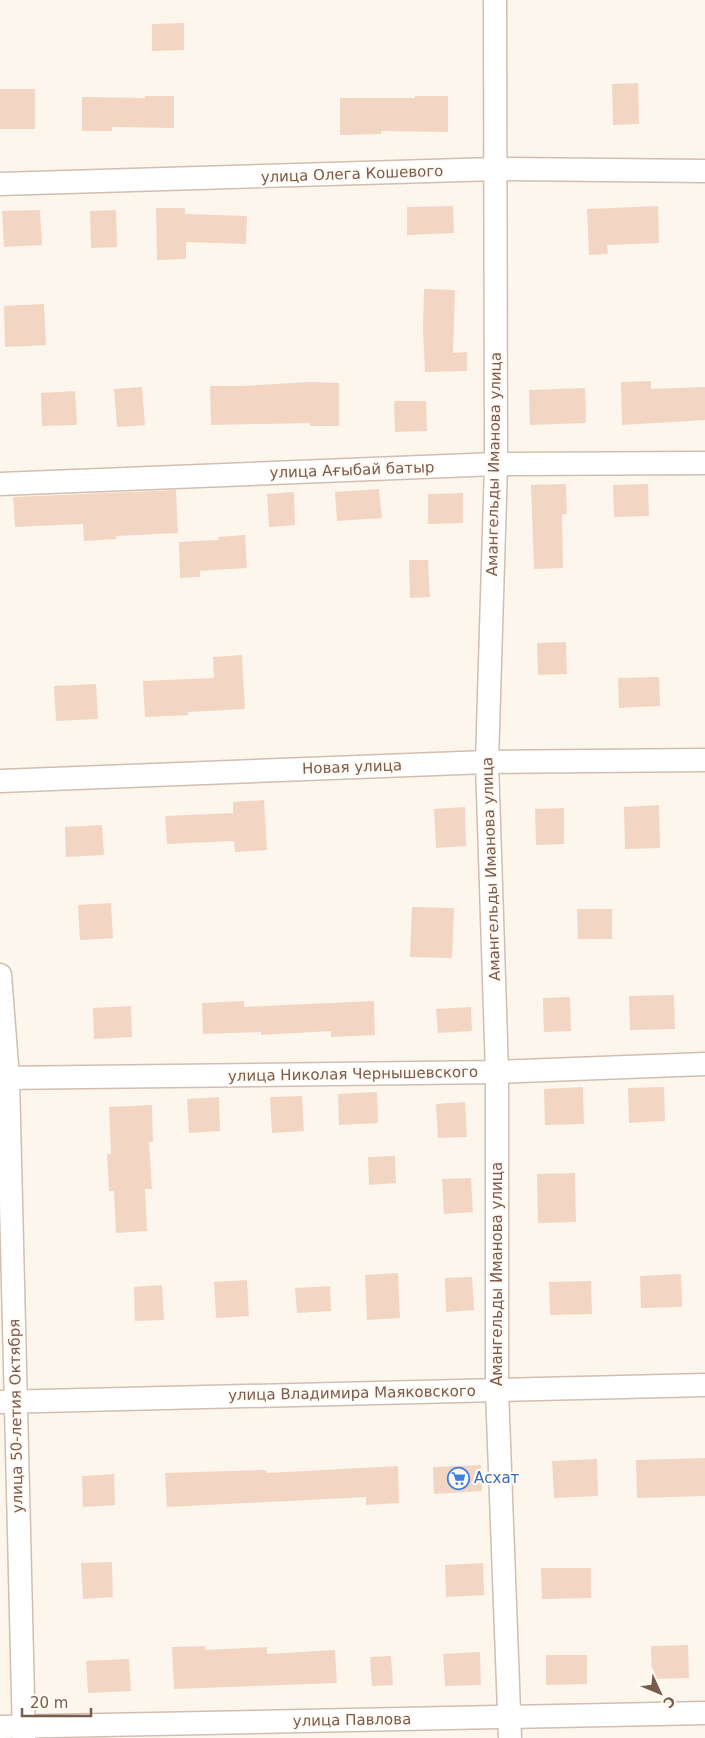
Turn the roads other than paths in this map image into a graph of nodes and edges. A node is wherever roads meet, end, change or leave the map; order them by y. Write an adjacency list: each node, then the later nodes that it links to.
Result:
1 (495, 0): 2 (street, Амангельды Иманова улица)
2 (495, 169): 3 (street, улица Олега Кошевого); 4 (street, улица Олега Кошевого); 6 (street, Амангельды Иманова улица)
3 (705, 171)
4 (0, 184)
5 (705, 463): 6 (street, улица Ағыбай батыр)
6 (496, 464): 7 (street, улица Ағыбай батыр); 9 (street, Амангельды Иманова улица)
7 (0, 484)
8 (705, 760): 9 (street, Новая улица)
9 (487, 762): 10 (street, Новая улица); 13 (street, Амангельды Иманова улица)
10 (0, 781)
11 (0, 975): 14 (street, улица 50-летия Октября)
12 (705, 1064): 13 (street, улица Николая Чернышевского)
13 (497, 1072): 14 (street, улица Николая Чернышевского); 16 (street, Амангельды Иманова улица)
14 (4, 1078): 17 (street, улица 50-летия Октября)
15 (705, 1385): 16 (street, улица Владимира Маяковского)
16 (497, 1390): 17 (street, улица Владимира Маяковского); 20 (street, Амангельды Иманова улица)
17 (8, 1401): 21 (street, улица 50-летия Октября)
18 (705, 1713): 20 (street, улица Павлова)
19 (0, 1727): 21 (street, улица Павлова)
20 (510, 1728): 21 (street, улица Павлова)
21 (23, 1732)

